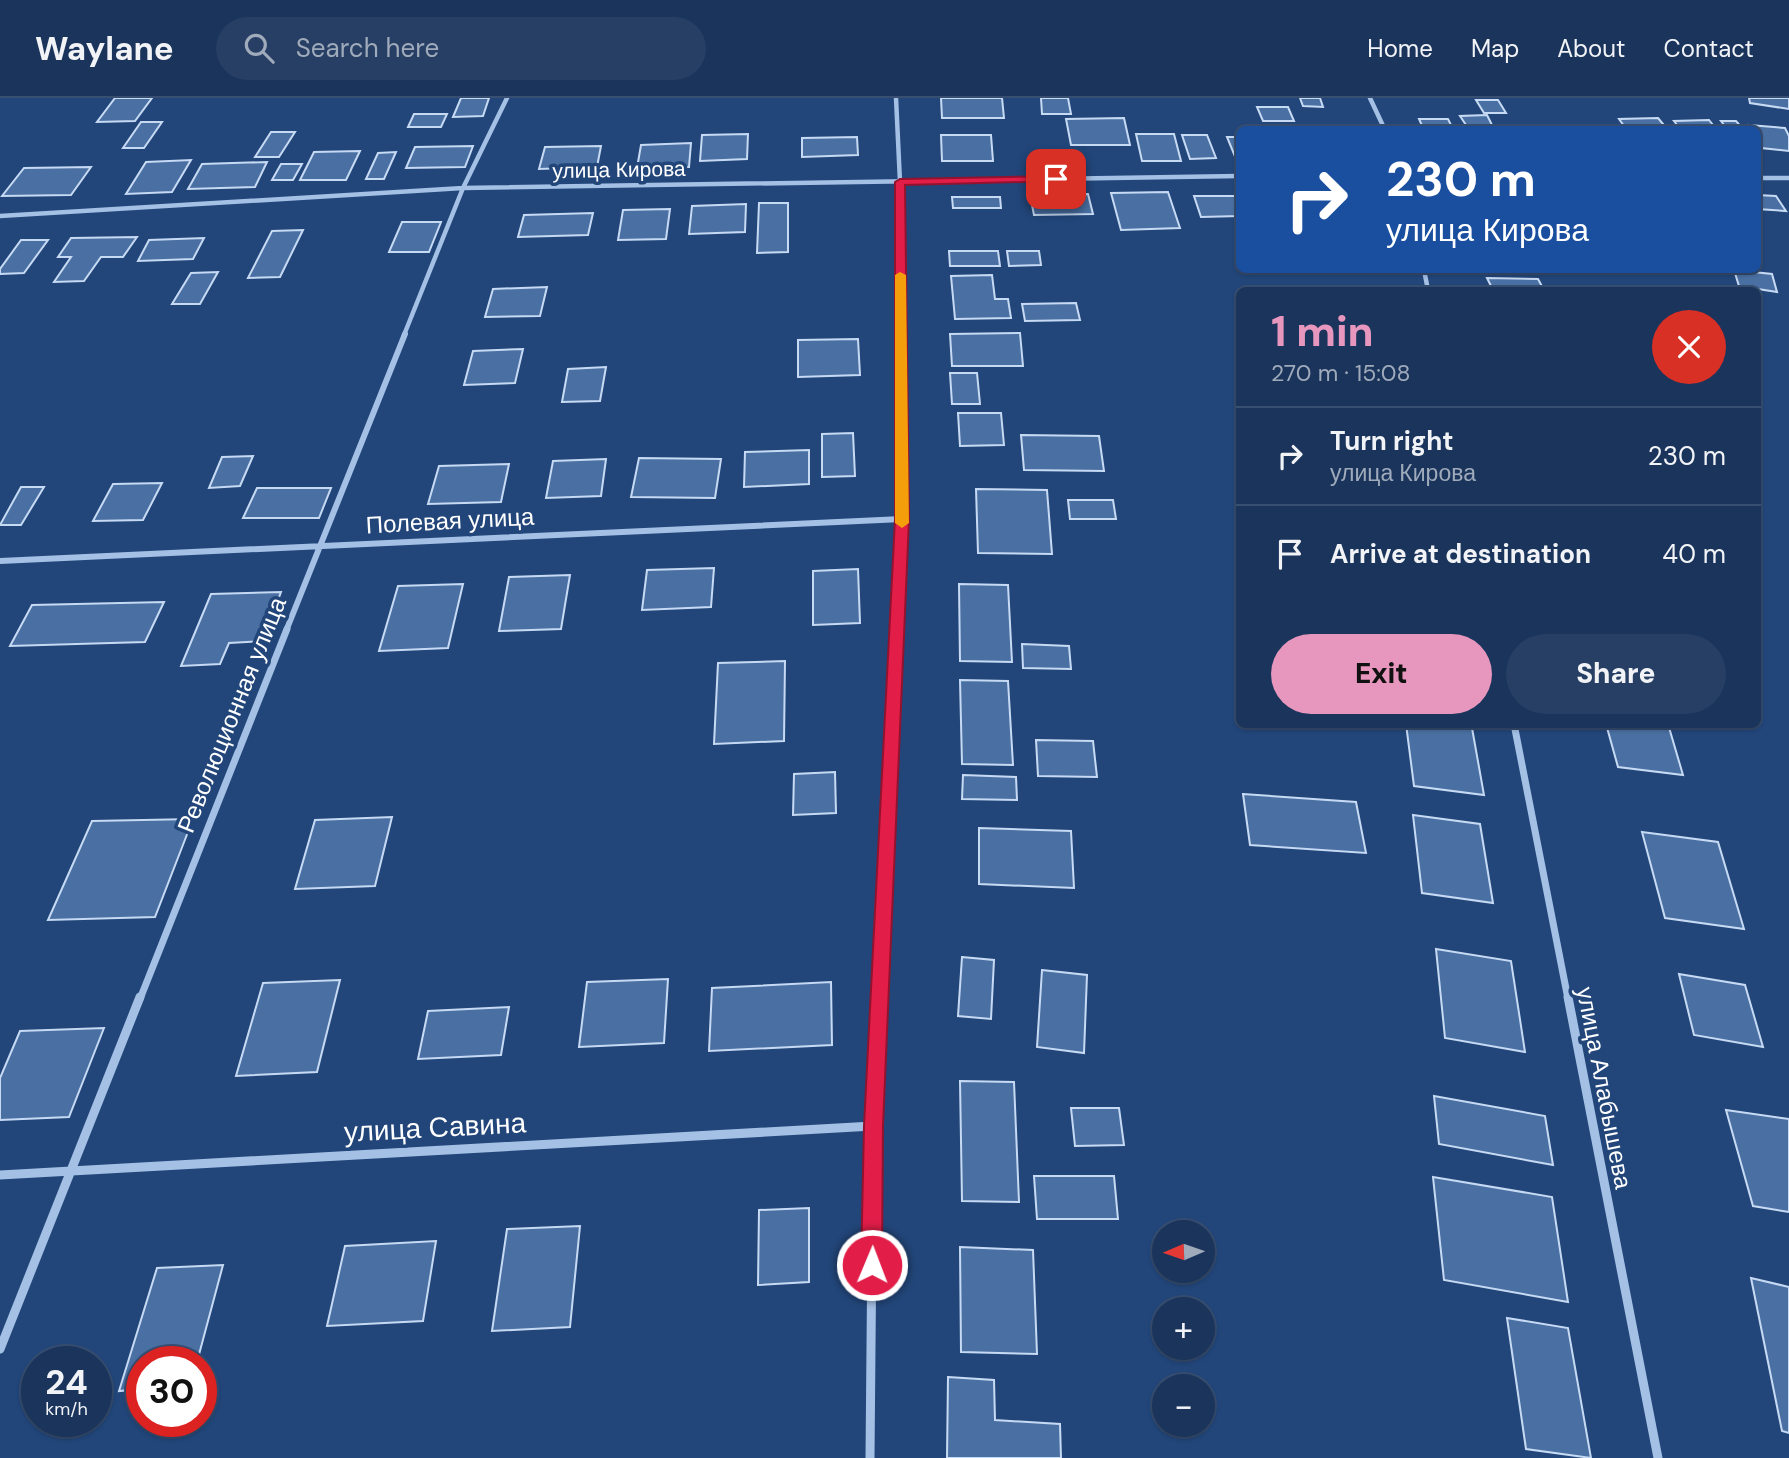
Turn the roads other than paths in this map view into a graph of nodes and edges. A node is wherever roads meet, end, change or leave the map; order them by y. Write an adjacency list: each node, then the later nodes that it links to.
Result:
1 (507, 98): 9 (street, Революционная улица)
2 (896, 98): 8 (street)
3 (1370, 98): 4 (street)
4 (1383, 126)
5 (1236, 176): 8 (street, улица Кирова)
6 (1761, 178): 7 (street)
7 (1789, 178)
8 (900, 182): 9 (street, улица Кирова); 11 (street)
9 (463, 188): 10 (street, улица Кирова); 12 (street, Революционная улица)
10 (0, 216)
11 (902, 519): 12 (street, Полевая улица); 15 (street)
12 (320, 546): 13 (street, Полевая улица); 16 (street, Революционная улица)
13 (0, 561)
14 (1515, 728): 20 (street, улица Алабышева)
15 (873, 1126): 16 (street, улица Савина); 19 (street)
16 (72, 1169): 17 (street, улица Савина); 18 (street, Революционная улица)
17 (0, 1175)
18 (0, 1349)
19 (870, 1458)
20 (1658, 1458)

